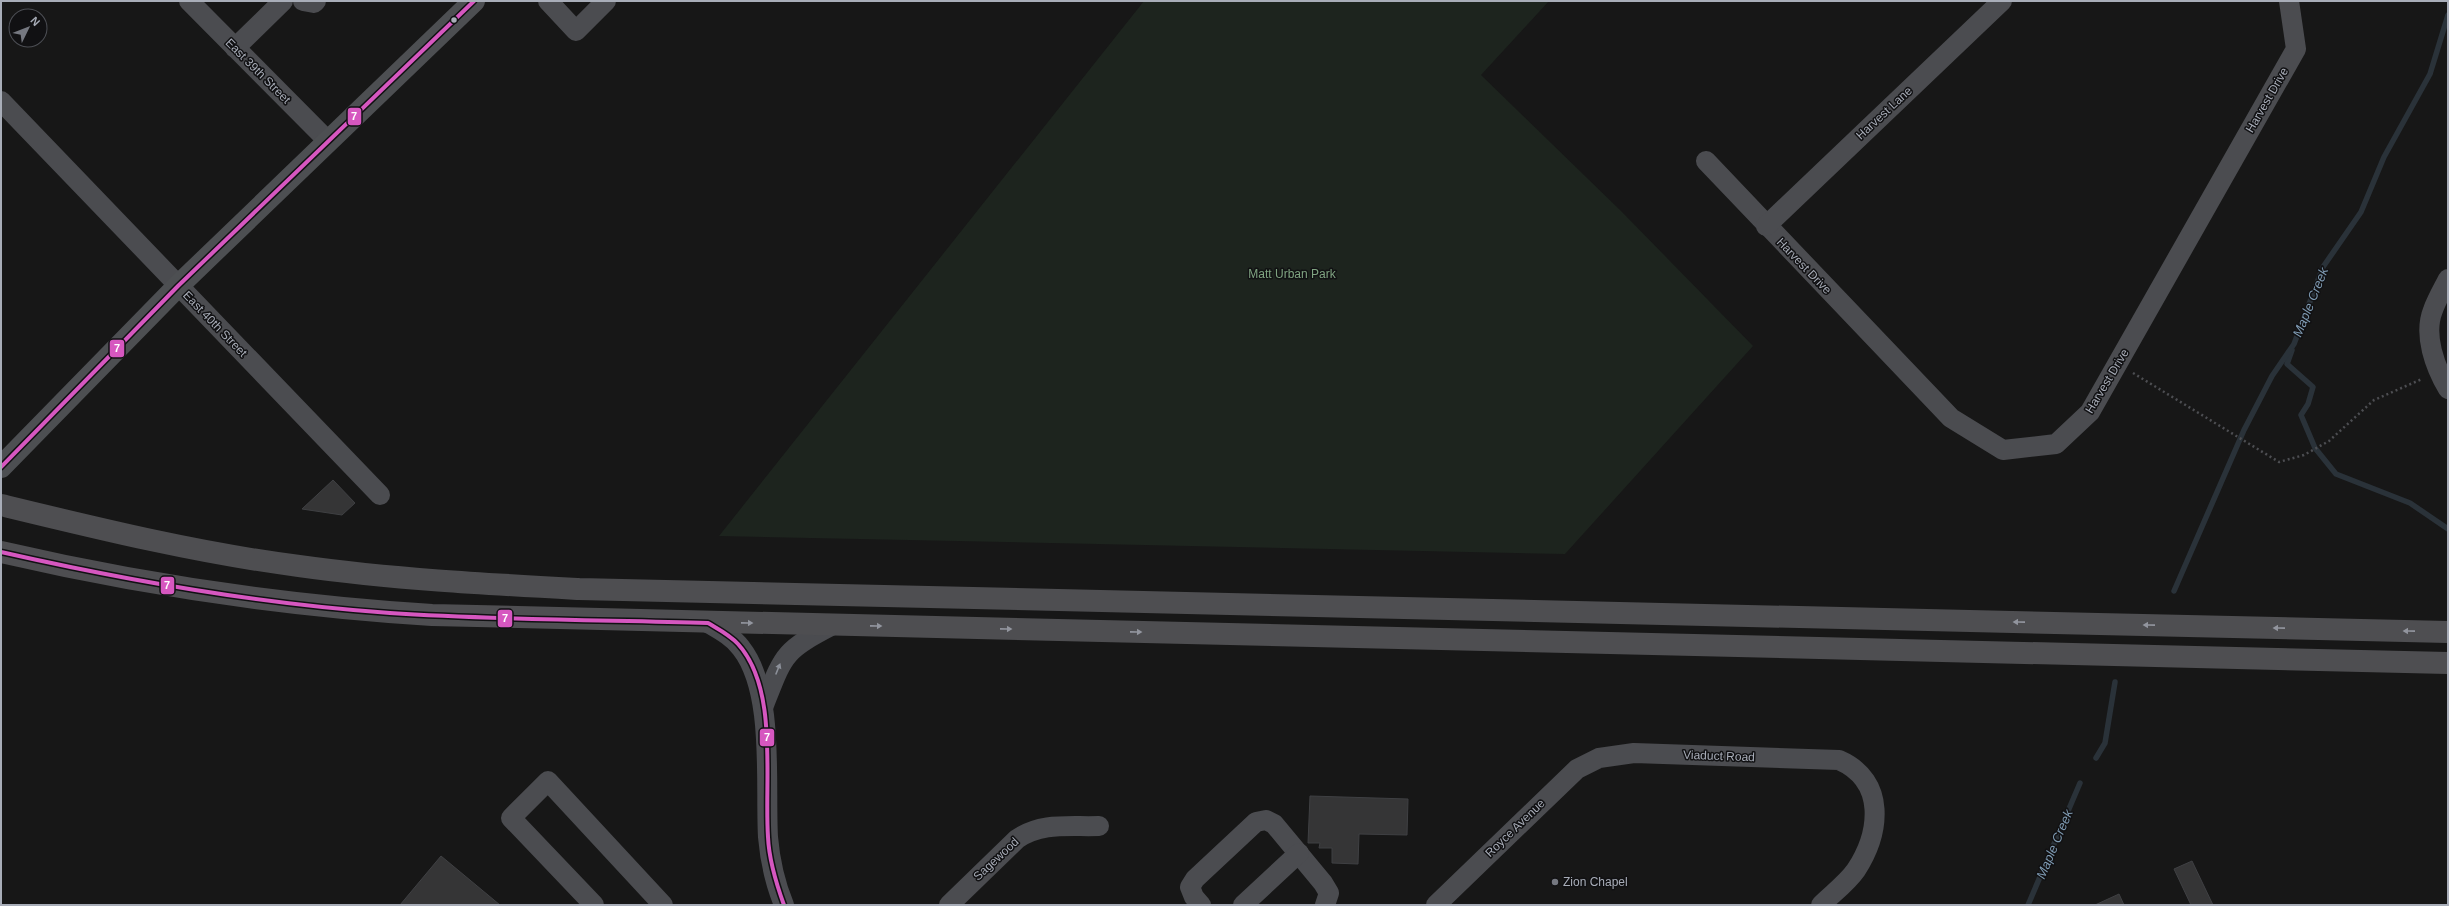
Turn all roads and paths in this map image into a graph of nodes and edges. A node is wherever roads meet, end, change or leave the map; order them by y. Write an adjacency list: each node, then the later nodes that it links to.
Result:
1 (188, 1): 10 (street, East 39th Street)
2 (283, 1): 10 (street)
3 (304, 1): 4 (street)
4 (316, 1)
5 (474, 1): 12 (main road)
6 (548, 1): 7 (street)
7 (606, 1)
8 (2002, 1): 14 (street, Harvest Lane)
9 (2289, 1): 17 (street, Harvest Drive)
10 (235, 48): 12 (street, East 39th Street)
11 (1, 101): 16 (street, East 40th Street)
12 (327, 140): 16 (main road)
13 (1706, 162): 14 (street, Harvest Drive)
14 (1766, 226): 17 (street, Harvest Drive)
15 (2448, 279): 18 (street)
16 (178, 286): 20 (main road); 21 (street, East 40th Street)
17 (2118, 364): 18 (path)
18 (2438, 372): 19 (street)
19 (2448, 389)
20 (1, 467)
21 (380, 495)
22 (1, 505): 26 (highway, one-way to 22)
23 (1, 552): 24 (highway)
24 (708, 623): 25 (highway, one-way to 25); 28 (street)
25 (833, 625): 27 (highway, one-way to 27); 28 (street, one-way to 25)
26 (2448, 632)
27 (2448, 663)
28 (764, 705): 34 (street)
29 (1599, 758): 39 (street, Royce Avenue); 40 (street, Viaduct Road)
30 (1099, 826): 35 (street, Sagewood)
31 (1299, 853): 36 (street); 37 (street); 38 (street)
32 (594, 905): 33 (street)
33 (663, 905)
34 (784, 905)
35 (949, 905)
36 (1201, 905)
37 (1243, 905)
38 (1325, 905)
39 (1436, 905)
40 (1821, 905)

